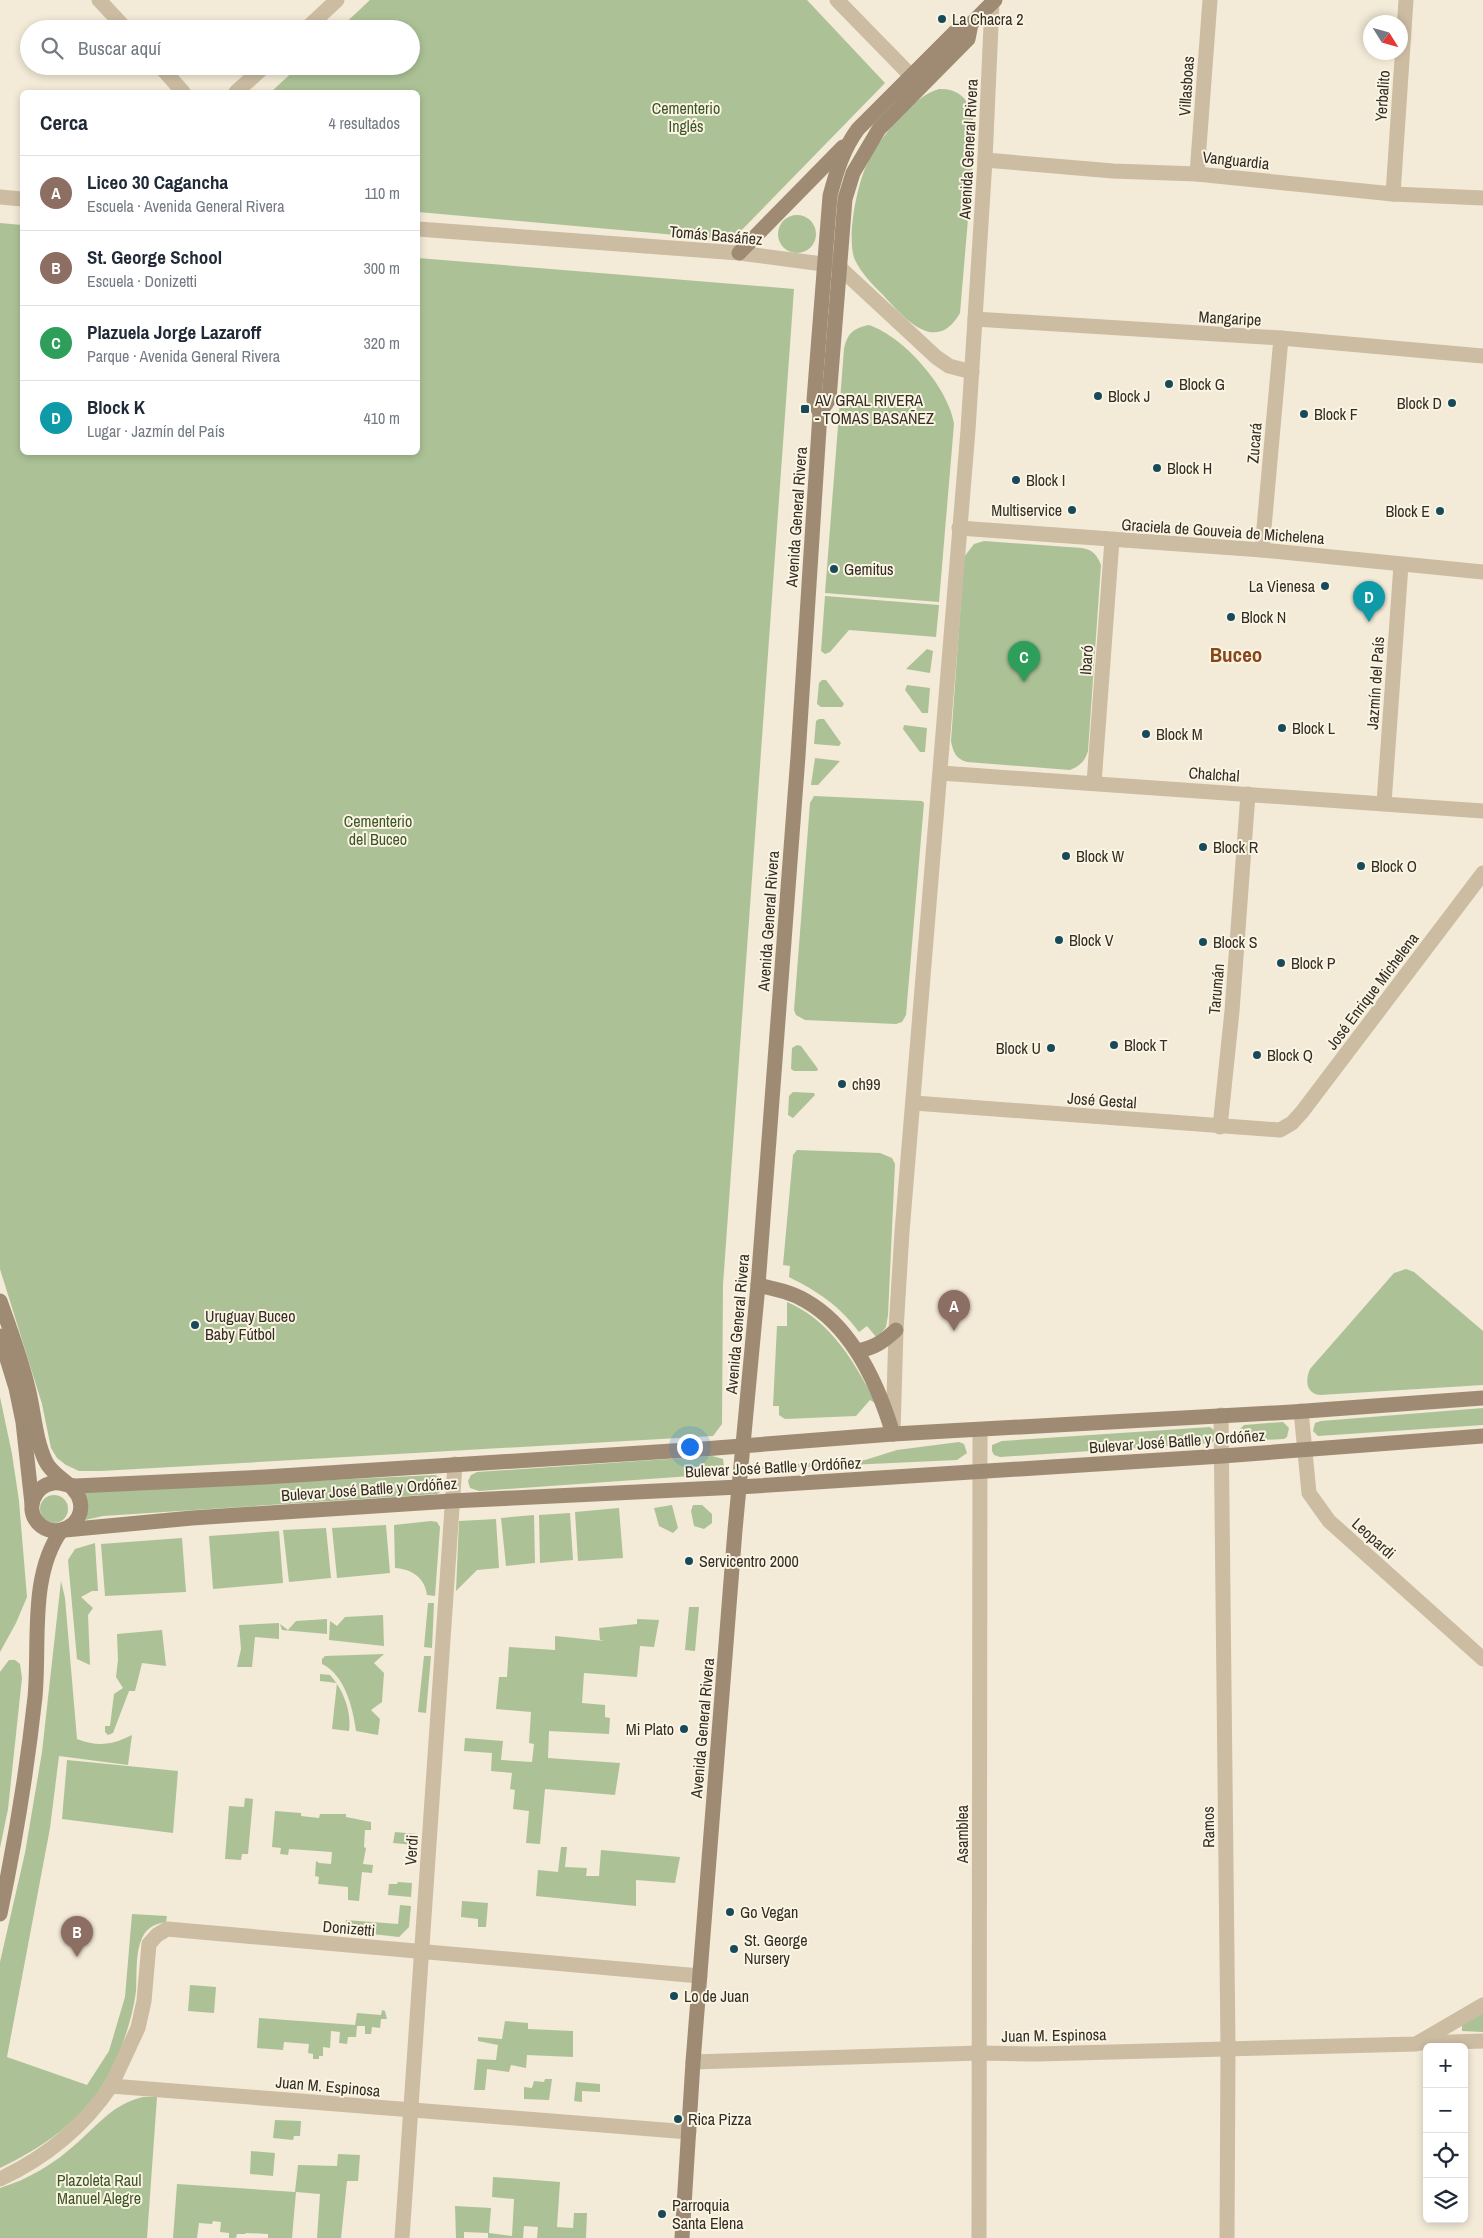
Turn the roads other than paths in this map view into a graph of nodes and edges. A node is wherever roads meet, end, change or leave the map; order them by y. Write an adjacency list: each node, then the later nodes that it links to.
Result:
1 (99, 0): 7 (street)
2 (337, 0): 8 (street)
3 (837, 0): 11 (street)
4 (1210, 0): 16 (street, Villasboas)
5 (1406, 0): 17 (street, Yerbalito)
6 (994, 2): 11 (main road, Avenida General Rivera); 15 (street, Avenida General Rivera)
7 (118, 20)
8 (316, 20)
9 (168, 75): 12 (street)
10 (255, 75): 13 (street)
11 (915, 80): 14 (main road, Avenida General Rivera); 23 (main road, Avenida General Rivera)
12 (181, 90)
13 (238, 90)
14 (850, 140): 22 (main road); 23 (main road, Avenida General Rivera)
15 (986, 160): 16 (street, Vanguardia); 24 (street, Avenida General Rivera)
16 (1197, 174): 17 (street, Vanguardia)
17 (1393, 194): 19 (street, Vanguardia)
18 (0, 197): 20 (street)
19 (1483, 198)
20 (20, 199)
21 (420, 229): 22 (street, Tomás Basáñez)
22 (740, 253): 23 (street, Tomás Basáñez)
23 (831, 265): 27 (street); 42 (main road, Avenida General Rivera)
24 (975, 319): 25 (street, Mangaripe); 27 (street, Avenida General Rivera)
25 (1281, 338): 26 (street, Mangaripe); 30 (street, Zucará)
26 (1483, 356)
27 (972, 372): 28 (street, Avenida General Rivera)
28 (960, 528): 29 (street, Graciela de Gouveia de Michelena); 33 (street, Avenida General Rivera)
29 (1112, 540): 30 (street, Graciela de Gouveia de Michelena); 34 (street, Ibaró)
30 (1262, 550): 31 (street, Graciela de Gouveia de Michelena)
31 (1401, 565): 32 (street, Graciela de Gouveia de Michelena); 36 (street, Jazmín del País)
32 (1483, 572)
33 (941, 773): 34 (street, Chalchal); 39 (street, Avenida General Rivera)
34 (1094, 783): 35 (street, Chalchal)
35 (1248, 794): 36 (street, Chalchal); 40 (street, Tarumán)
36 (1384, 803): 37 (street, Chalchal)
37 (1483, 811)
38 (1483, 873): 41 (street, José Enrique Michelena)
39 (914, 1103): 40 (street, José Gestal); 44 (street, Avenida General Rivera)
40 (1220, 1126): 41 (street, José Gestal)
41 (1286, 1127)
42 (758, 1285): 46 (main road); 53 (main road, Avenida General Rivera)
43 (0, 1301): 58 (main road)
44 (896, 1330): 46 (main road); 51 (street, Avenida General Rivera)
45 (0, 1336): 61 (main road)
46 (857, 1351): 51 (main road)
47 (1483, 1398): 48 (main road, Bulevar José Batlle y Ordóñez)
48 (1301, 1411): 49 (main road, Bulevar José Batlle y Ordóñez); 54 (street, Leopardi)
49 (1221, 1416): 50 (main road, Bulevar José Batlle y Ordóñez); 55 (street, Ramos)
50 (980, 1430): 51 (main road, Bulevar José Batlle y Ordóñez); 57 (street, Asamblea)
51 (894, 1434): 53 (main road, Bulevar José Batlle y Ordóñez)
52 (1483, 1436): 54 (main road, Bulevar José Batlle y Ordóñez)
53 (743, 1446): 56 (main road, Bulevar José Batlle y Ordóñez); 59 (main road, Avenida General Rivera)
54 (1305, 1450): 55 (main road, Bulevar José Batlle y Ordóñez); 63 (street, Leopardi)
55 (1222, 1456): 57 (main road, Bulevar José Batlle y Ordóñez); 70 (street, Ramos)
56 (455, 1464): 58 (main road, Bulevar José Batlle y Ordóñez); 60 (street, Verdi)
57 (980, 1472): 59 (main road, Bulevar José Batlle y Ordóñez); 71 (street, Asamblea)
58 (66, 1484): 61 (main road); 62 (main road)
59 (739, 1487): 60 (main road, Bulevar José Batlle y Ordóñez); 66 (main road, Avenida General Rivera)
60 (451, 1501): 62 (main road, Bulevar José Batlle y Ordóñez); 65 (street, Verdi)
61 (32, 1506): 62 (main road)
62 (63, 1530): 64 (main road)
63 (1483, 1659)
64 (0, 1914)
65 (422, 1953): 66 (street, Donizetti); 73 (street, Donizetti); 74 (street, Verdi)
66 (700, 1976): 72 (main road, Avenida General Rivera)
67 (1483, 2005): 69 (street, Juan M. Espinosa)
68 (1483, 2042): 69 (street, Juan M. Espinosa)
69 (1416, 2044): 70 (street, Juan M. Espinosa)
70 (1228, 2048): 71 (street, Juan M. Espinosa); 80 (street, Ramos)
71 (979, 2053): 72 (street, Juan M. Espinosa); 79 (street, Asamblea)
72 (693, 2062): 75 (main road, Avenida General Rivera)
73 (111, 2086): 74 (street, Juan M. Espinosa); 76 (street)
74 (410, 2110): 75 (street, Juan M. Espinosa); 77 (street, Verdi)
75 (689, 2132): 78 (main road, Avenida General Rivera)
76 (0, 2179)
77 (402, 2238)
78 (682, 2238)
79 (979, 2238)
80 (1227, 2238)

